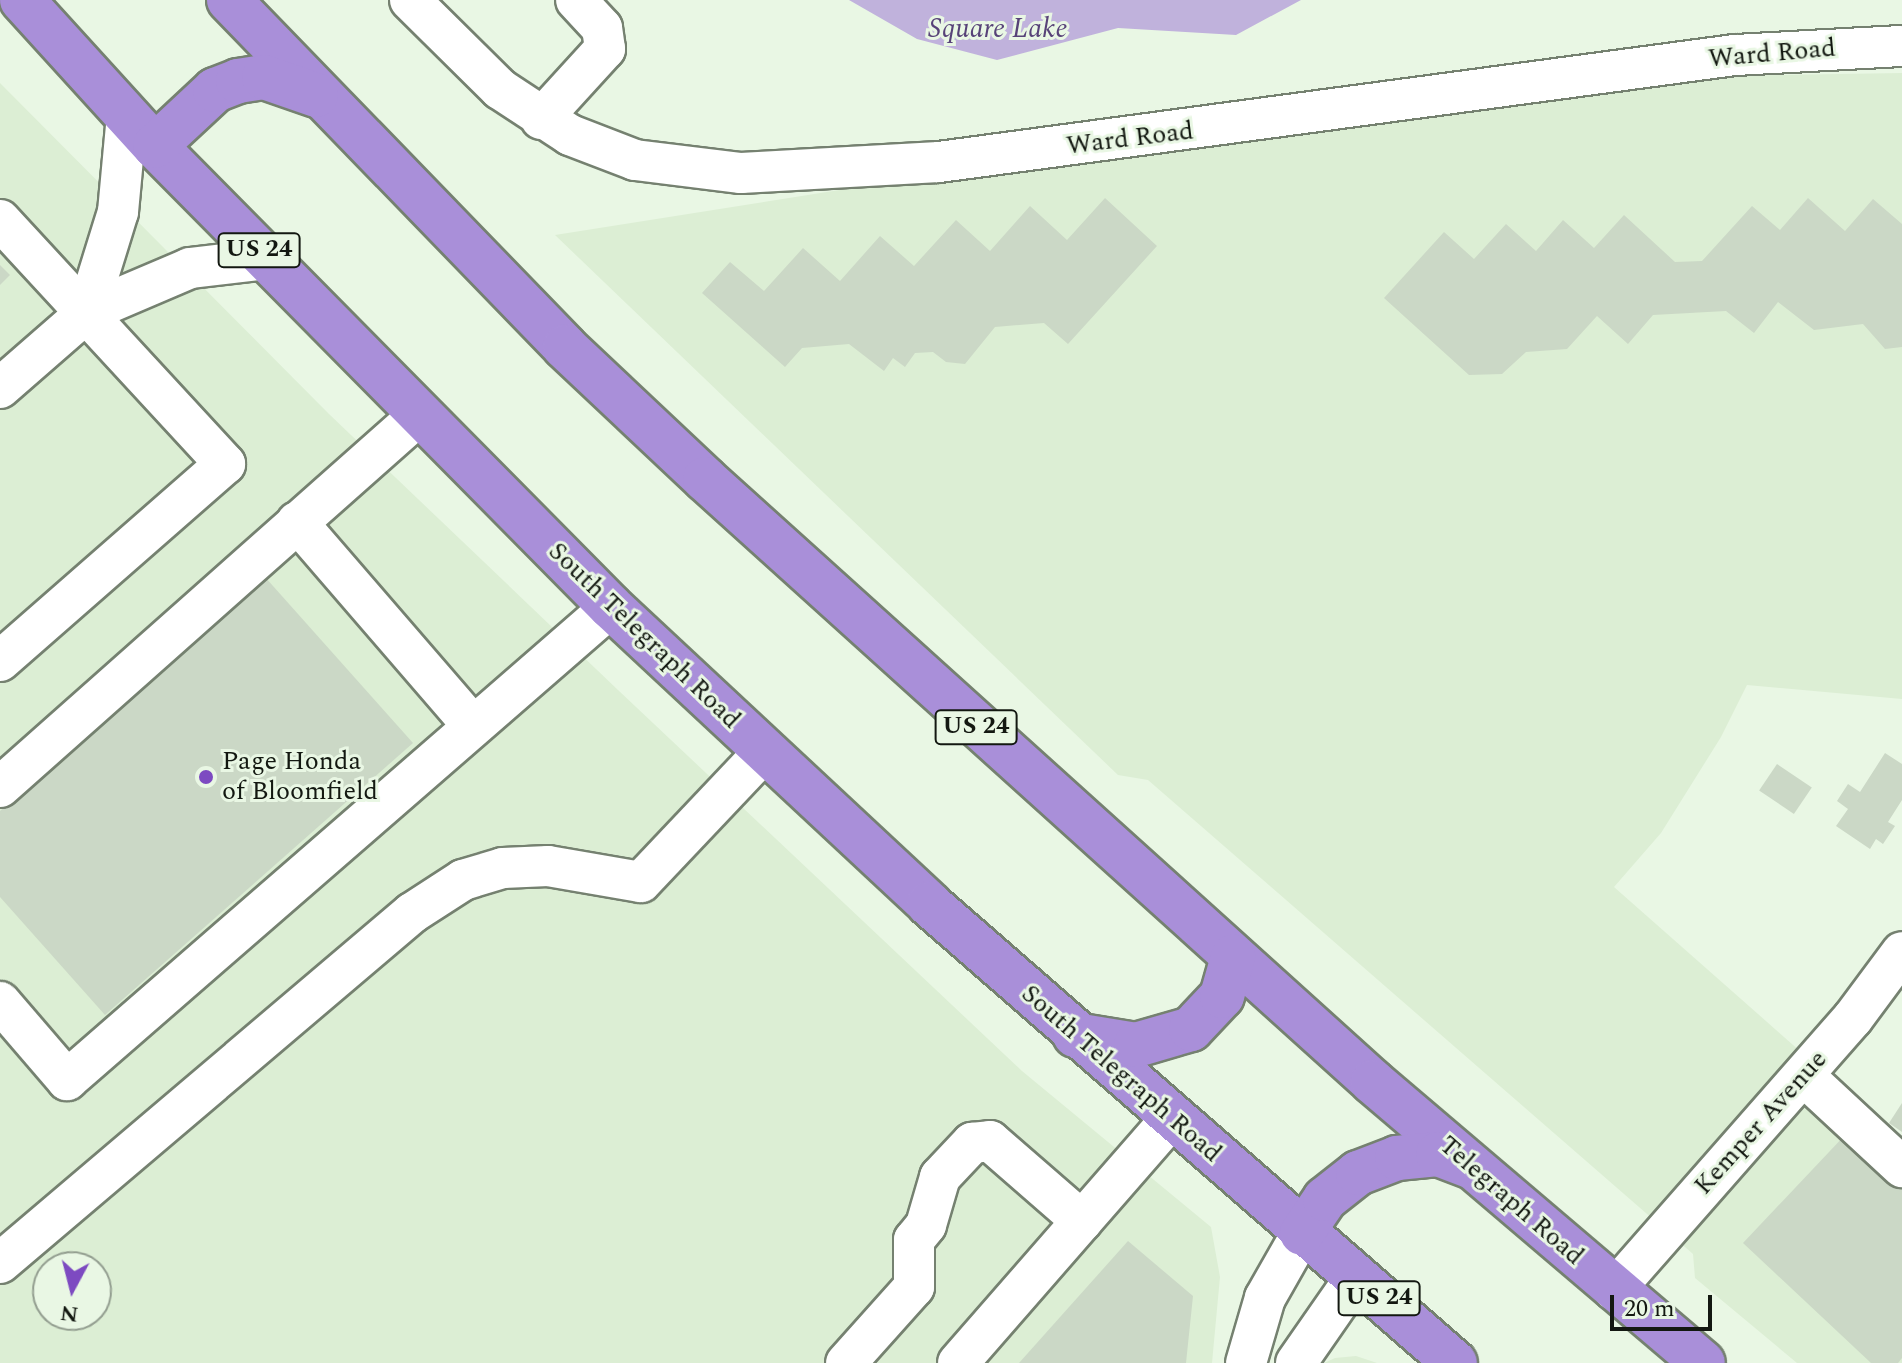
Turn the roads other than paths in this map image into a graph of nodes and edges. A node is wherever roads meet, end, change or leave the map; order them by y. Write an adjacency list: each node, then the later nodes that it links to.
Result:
1 (22, 0): 8 (highway, South Telegraph Road / US 24)
2 (229, 0): 6 (highway, US 24)
3 (410, 0): 7 (street, Ward Road)
4 (576, 0): 7 (street)
5 (1902, 46): 7 (street, Ward Road)
6 (319, 96): 8 (highway); 21 (highway, US 24)
7 (541, 119)
8 (141, 130): 10 (highway, South Telegraph Road / US 24); 11 (street)
9 (0, 220): 11 (street)
10 (267, 259): 11 (street); 13 (highway, South Telegraph Road / US 24)
11 (87, 312): 12 (street); 16 (street)
12 (0, 388)
13 (418, 416): 14 (street); 15 (highway, South Telegraph Road / US 24)
14 (297, 522): 17 (street); 19 (street)
15 (611, 607): 17 (street); 18 (highway, South Telegraph Road / US 24)
16 (0, 661)
17 (472, 725): 22 (street)
18 (764, 752): 23 (highway, South Telegraph Road / US 24); 30 (street)
19 (0, 787)
20 (1902, 952): 24 (street, Kemper Avenue)
21 (1233, 957): 23 (highway); 26 (highway, Telegraph Road / US 24)
22 (0, 1002)
23 (1075, 1035): 25 (highway, South Telegraph Road / US 24)
24 (1804, 1076): 27 (street); 32 (street, Kemper Avenue)
25 (1171, 1119): 28 (street); 29 (highway, South Telegraph Road / US 24)
26 (1469, 1166): 29 (highway); 32 (highway, Telegraph Road / US 24)
27 (1902, 1167)
28 (1082, 1221): 34 (street); 35 (street)
29 (1302, 1233): 31 (highway, US 24); 36 (street)
30 (0, 1263)
31 (1355, 1278): 33 (highway, US 24); 37 (street)
32 (1614, 1290): 38 (highway, Telegraph Road / US 24)
33 (1451, 1362)
34 (846, 1363)
35 (958, 1363)
36 (1246, 1363)
37 (1296, 1363)
38 (1703, 1363)

